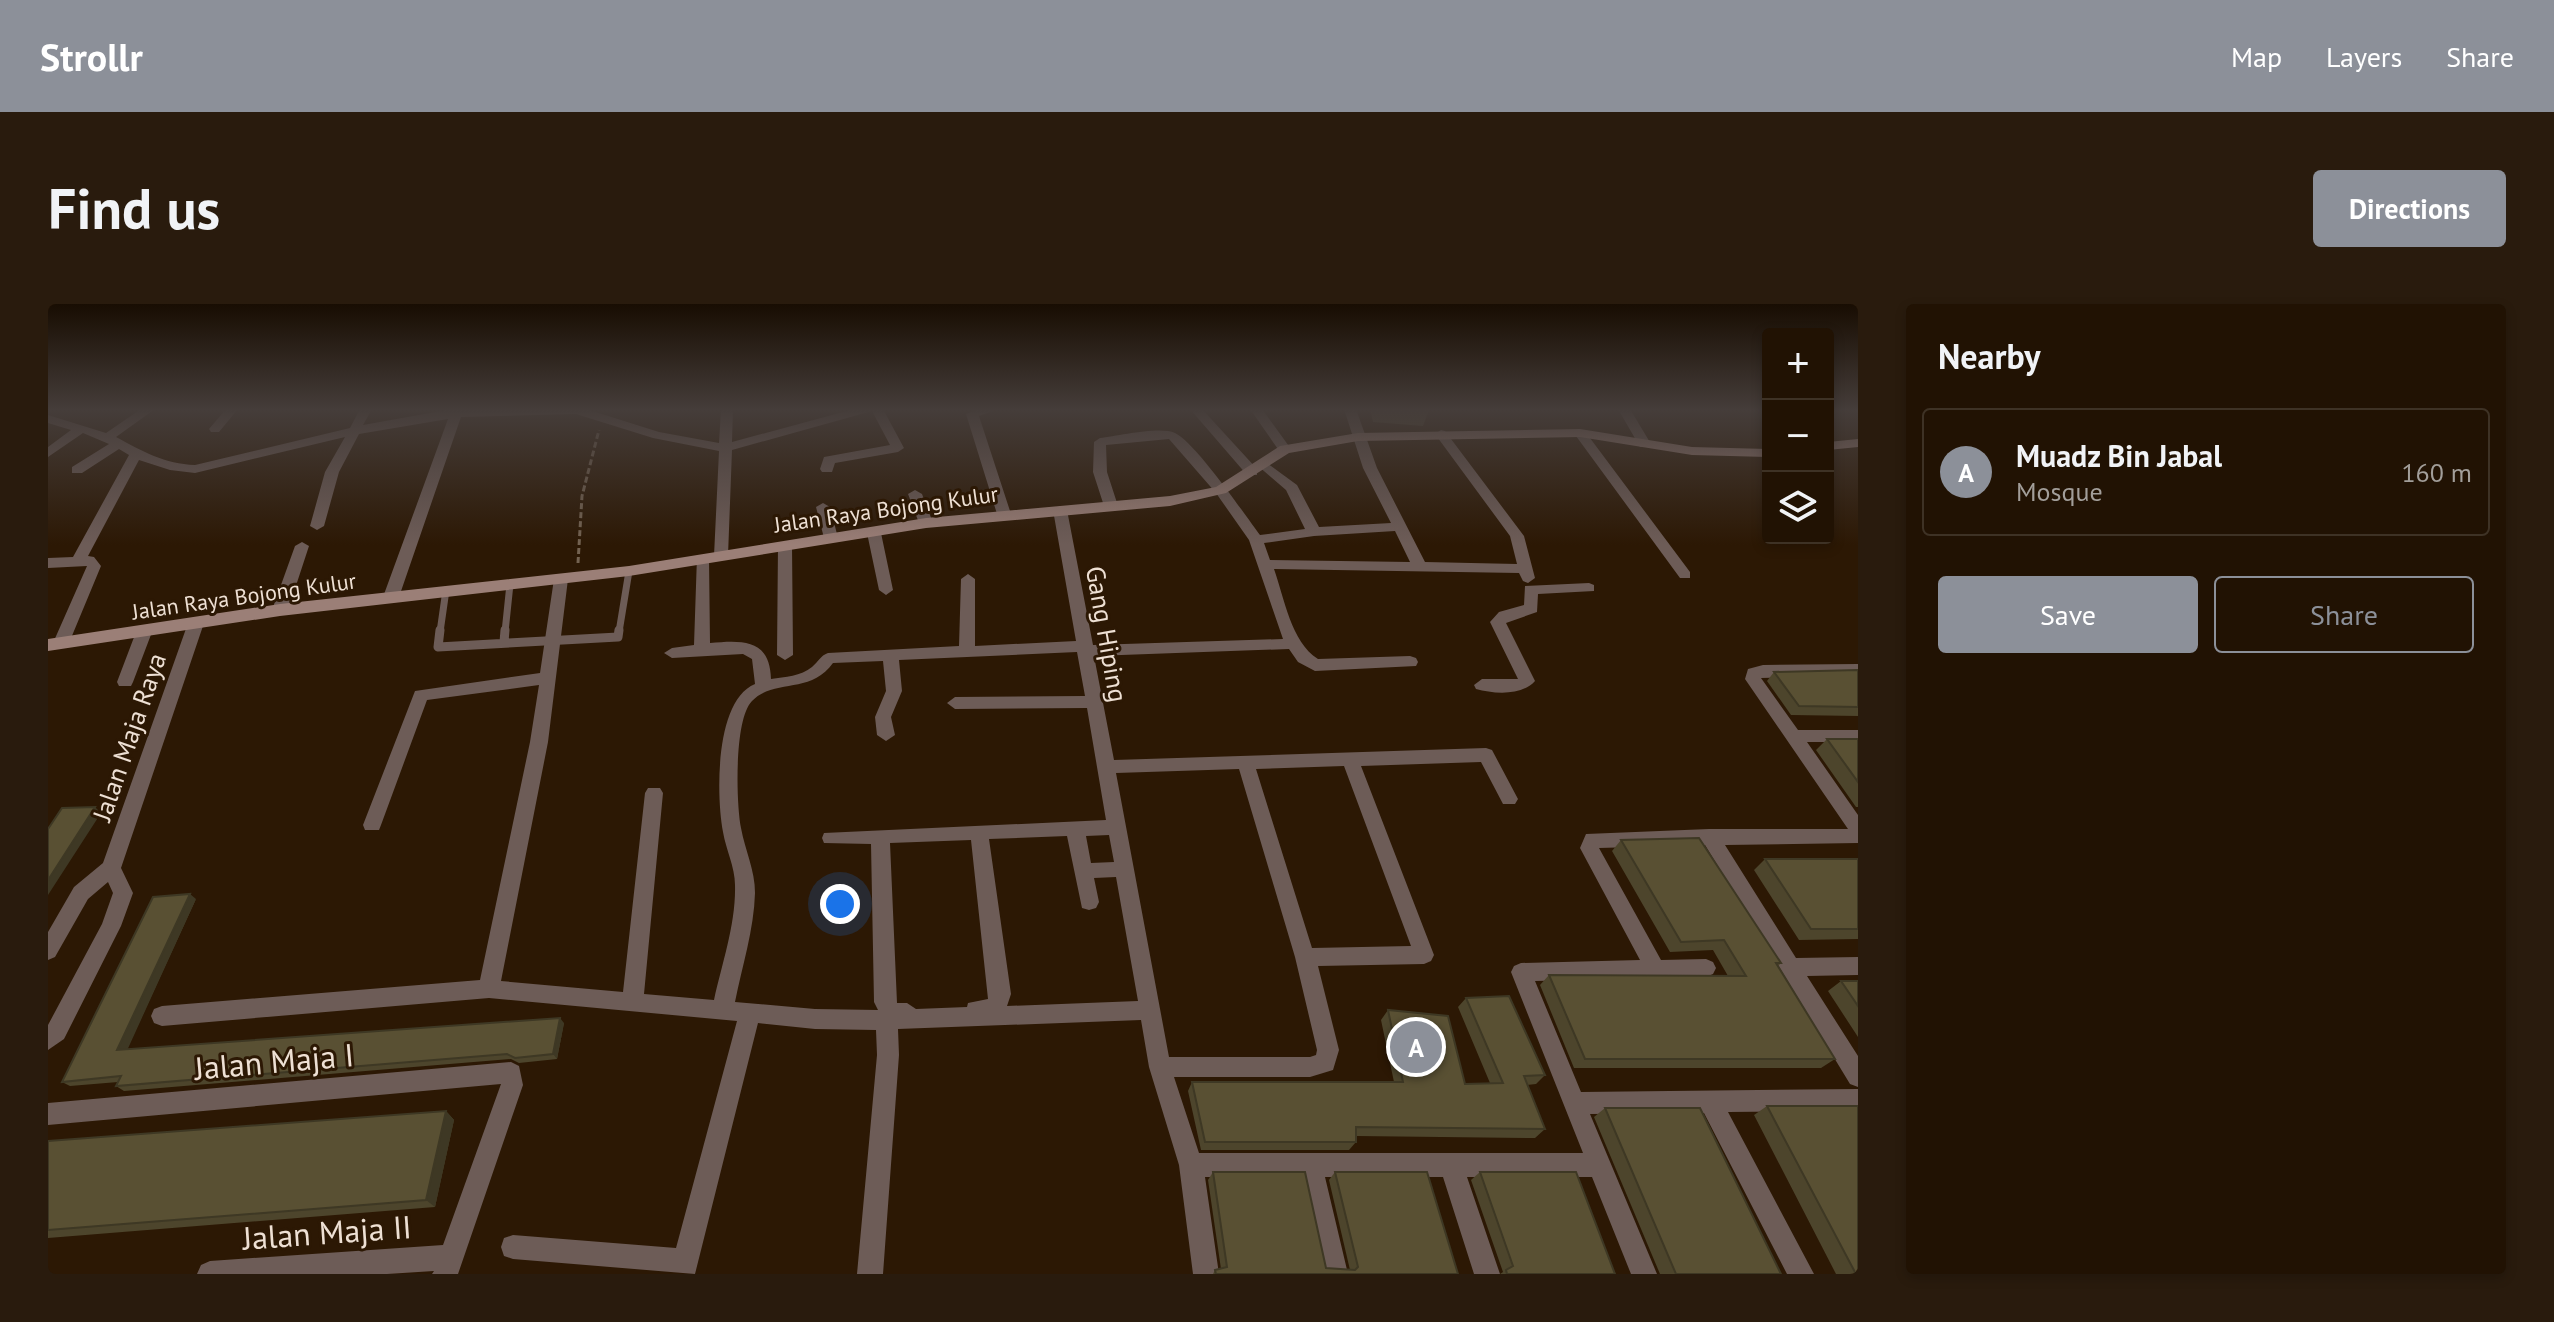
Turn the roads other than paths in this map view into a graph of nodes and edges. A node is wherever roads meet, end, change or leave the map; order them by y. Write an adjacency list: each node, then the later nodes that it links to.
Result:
1 (96, 454): 19 (street)
2 (132, 454): 16 (street)
3 (263, 454): 16 (street)
4 (341, 454): 27 (street)
5 (442, 454): 51 (street)
6 (726, 454): 35 (street)
7 (862, 454): 17 (street)
8 (985, 454): 25 (street)
9 (1100, 454): 22 (street)
10 (1189, 454): 20 (street)
11 (1243, 454): 18 (street)
12 (1278, 454): 18 (main road, Jalan Raya Bojong Kulur)
13 (1365, 454): 28 (street)
14 (1456, 454): 41 (street)
15 (1596, 454): 43 (street)
16 (135, 456): 37 (street)
17 (827, 469)
18 (1258, 469): 20 (main road, Jalan Raya Bojong Kulur); 29 (street)
19 (77, 470)
20 (1221, 490): 22 (main road, Jalan Raya Bojong Kulur); 32 (street)
21 (915, 494): 26 (street)
22 (1111, 506): 24 (main road, Jalan Raya Bojong Kulur)
23 (823, 507): 31 (street)
24 (1060, 510): 25 (main road, Jalan Raya Bojong Kulur); 59 (street, Gang Hiping)
25 (1004, 514): 26 (main road, Jalan Raya Bojong Kulur)
26 (926, 523): 30 (main road, Jalan Raya Bojong Kulur)
27 (317, 526)
28 (1397, 527): 29 (street); 40 (street)
29 (1314, 532): 32 (street)
30 (874, 533): 31 (main road, Jalan Raya Bojong Kulur); 50 (street)
31 (831, 538): 33 (main road, Jalan Raya Bojong Kulur)
32 (1256, 540): 39 (street)
33 (785, 545): 35 (main road, Jalan Raya Bojong Kulur); 64 (street)
34 (302, 546): 52 (street)
35 (721, 556): 36 (main road, Jalan Raya Bojong Kulur)
36 (702, 559): 42 (main road, Jalan Raya Bojong Kulur); 60 (street)
37 (78, 561): 38 (street); 57 (street)
38 (48, 563)
39 (1265, 564): 40 (street); 58 (street)
40 (1420, 567): 41 (street)
41 (1527, 569): 48 (street)
42 (629, 571): 44 (main road, Jalan Raya Bojong Kulur); 55 (lane)
43 (1685, 575)
44 (570, 578): 46 (main road, Jalan Raya Bojong Kulur); 55 (street)
45 (968, 579): 62 (street)
46 (510, 584): 49 (main road, Jalan Raya Bojong Kulur); 56 (lane)
47 (1589, 588): 48 (street)
48 (1530, 589): 69 (street)
49 (446, 590): 51 (main road, Jalan Raya Bojong Kulur); 56 (lane)
50 (886, 590)
51 (391, 597): 52 (main road, Jalan Raya Bojong Kulur)
52 (280, 610): 53 (main road, Jalan Raya Bojong Kulur)
53 (196, 623): 54 (main road, Jalan Raya Bojong Kulur); 90 (street, Jalan Maja Raya)
54 (144, 632): 57 (main road, Jalan Raya Bojong Kulur); 68 (street)
55 (552, 639): 56 (lane); 67 (street)
56 (504, 642)
57 (54, 644)
58 (1293, 644): 59 (street); 65 (street)
59 (1085, 649): 62 (street); 71 (street, Gang Hiping)
60 (702, 651): 61 (street); 70 (street)
61 (672, 653)
62 (967, 653): 63 (street)
63 (890, 654): 70 (street); 73 (street)
64 (785, 655)
65 (1410, 662)
66 (1858, 670): 74 (street)
67 (547, 678): 81 (street); 100 (street)
68 (125, 682)
69 (1482, 685)
70 (763, 686): 103 (street)
71 (1095, 702): 72 (street); 78 (street, Gang Hiping)
72 (955, 703)
73 (886, 735)
74 (1792, 736): 75 (street); 84 (street)
75 (1858, 736)
76 (1351, 762): 77 (street); 80 (street); 95 (street)
77 (1246, 765): 78 (street); 95 (street)
78 (1107, 767): 82 (street, Gang Hiping)
79 (654, 793): 101 (street)
80 (1509, 799)
81 (372, 825)
82 (1119, 827): 83 (street); 91 (street, Gang Hiping)
83 (1075, 829): 85 (street); 92 (street)
84 (1858, 829)
85 (979, 833): 86 (street); 86 (street)
86 (880, 836): 89 (street)
87 (1709, 836): 88 (street); 97 (street); 99 (street)
88 (1858, 836)
89 (831, 838)
90 (111, 868): 94 (street); 107 (street)
91 (1126, 869): 92 (street); 102 (street, Gang Hiping)
92 (1084, 871): 93 (street)
93 (1089, 902)
94 (48, 951)
95 (1305, 957): 108 (street)
96 (1858, 966): 97 (street)
97 (1789, 967): 109 (street)
98 (1706, 968): 99 (street)
99 (1655, 969): 112 (street)
100 (489, 989): 101 (street); 105 (street)
101 (632, 1003): 103 (street)
102 (1150, 1010): 106 (street); 108 (street, Gang Hiping)
103 (722, 1012): 104 (street)
104 (749, 1015): 106 (street); 120 (street)
105 (162, 1016)
106 (887, 1020): 122 (street)
107 (48, 1040)
108 (1160, 1067): 116 (street, Gang Hiping)
109 (1858, 1076)
110 (1858, 1100): 111 (street)
111 (1710, 1101): 112 (street); 127 (street)
112 (1573, 1103): 117 (street)
113 (48, 1114): 119 (street, Jalan Maja I)
114 (1310, 1164): 115 (street); 116 (street); 124 (street)
115 (1451, 1164): 117 (street); 125 (street)
116 (1191, 1165): 123 (street, Gang Hiping)
117 (1598, 1165): 126 (street)
118 (513, 1247): 120 (street)
119 (447, 1266): 121 (street, Jalan Maja II)
120 (683, 1267)
121 (210, 1274)
122 (870, 1274)
123 (1206, 1274)
124 (1335, 1274)
125 (1487, 1274)
126 (1644, 1274)
127 (1801, 1274)

